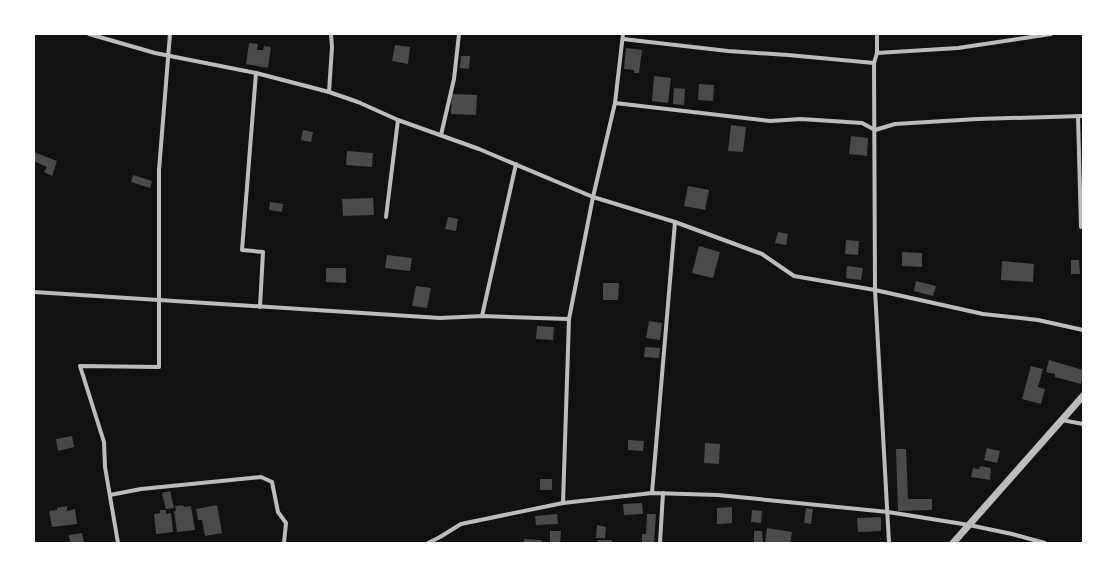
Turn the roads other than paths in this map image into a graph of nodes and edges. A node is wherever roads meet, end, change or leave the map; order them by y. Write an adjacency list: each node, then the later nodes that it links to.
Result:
1 (89, 34): 10 (street)
2 (170, 34): 10 (street)
3 (332, 34): 13 (street)
4 (459, 34): 19 (street)
5 (623, 34): 8 (street)
6 (877, 34): 9 (street)
7 (1051, 34): 9 (street)
8 (623, 39): 11 (street); 14 (street)
9 (876, 52): 11 (street)
10 (168, 55): 12 (street); 27 (street)
11 (874, 63): 18 (street)
12 (256, 73): 13 (street); 28 (street)
13 (329, 92): 17 (street)
14 (615, 103): 18 (street); 21 (street)
15 (1078, 116): 16 (street); 18 (street); 24 (street)
16 (1083, 116)
17 (398, 120): 19 (street); 22 (street)
18 (875, 130): 25 (street)
19 (441, 135): 20 (street)
20 (516, 164): 21 (street); 29 (street)
21 (593, 197): 23 (street); 30 (street)
22 (386, 217)
23 (675, 222): 25 (street); 35 (street)
24 (1081, 227)
25 (875, 290): 31 (street); 39 (street)
26 (34, 292): 27 (street)
27 (159, 300): 28 (street); 37 (street)
28 (260, 307): 29 (street)
29 (482, 316): 30 (street)
30 (569, 319): 38 (street)
31 (1083, 330)
32 (1083, 396): 33 (street)
33 (1062, 420): 34 (street); 40 (street)
34 (1083, 424)
35 (652, 493): 36 (street); 38 (street)
36 (663, 493): 39 (street); 45 (street)
37 (110, 495): 42 (street); 43 (street)
38 (563, 503): 44 (street)
39 (888, 512): 40 (street); 46 (street)
40 (969, 524): 41 (street); 47 (street)
41 (1032, 541): 48 (street)
42 (118, 543)
43 (284, 543)
44 (428, 543)
45 (660, 543)
46 (889, 543)
47 (953, 543)
48 (1045, 543)

